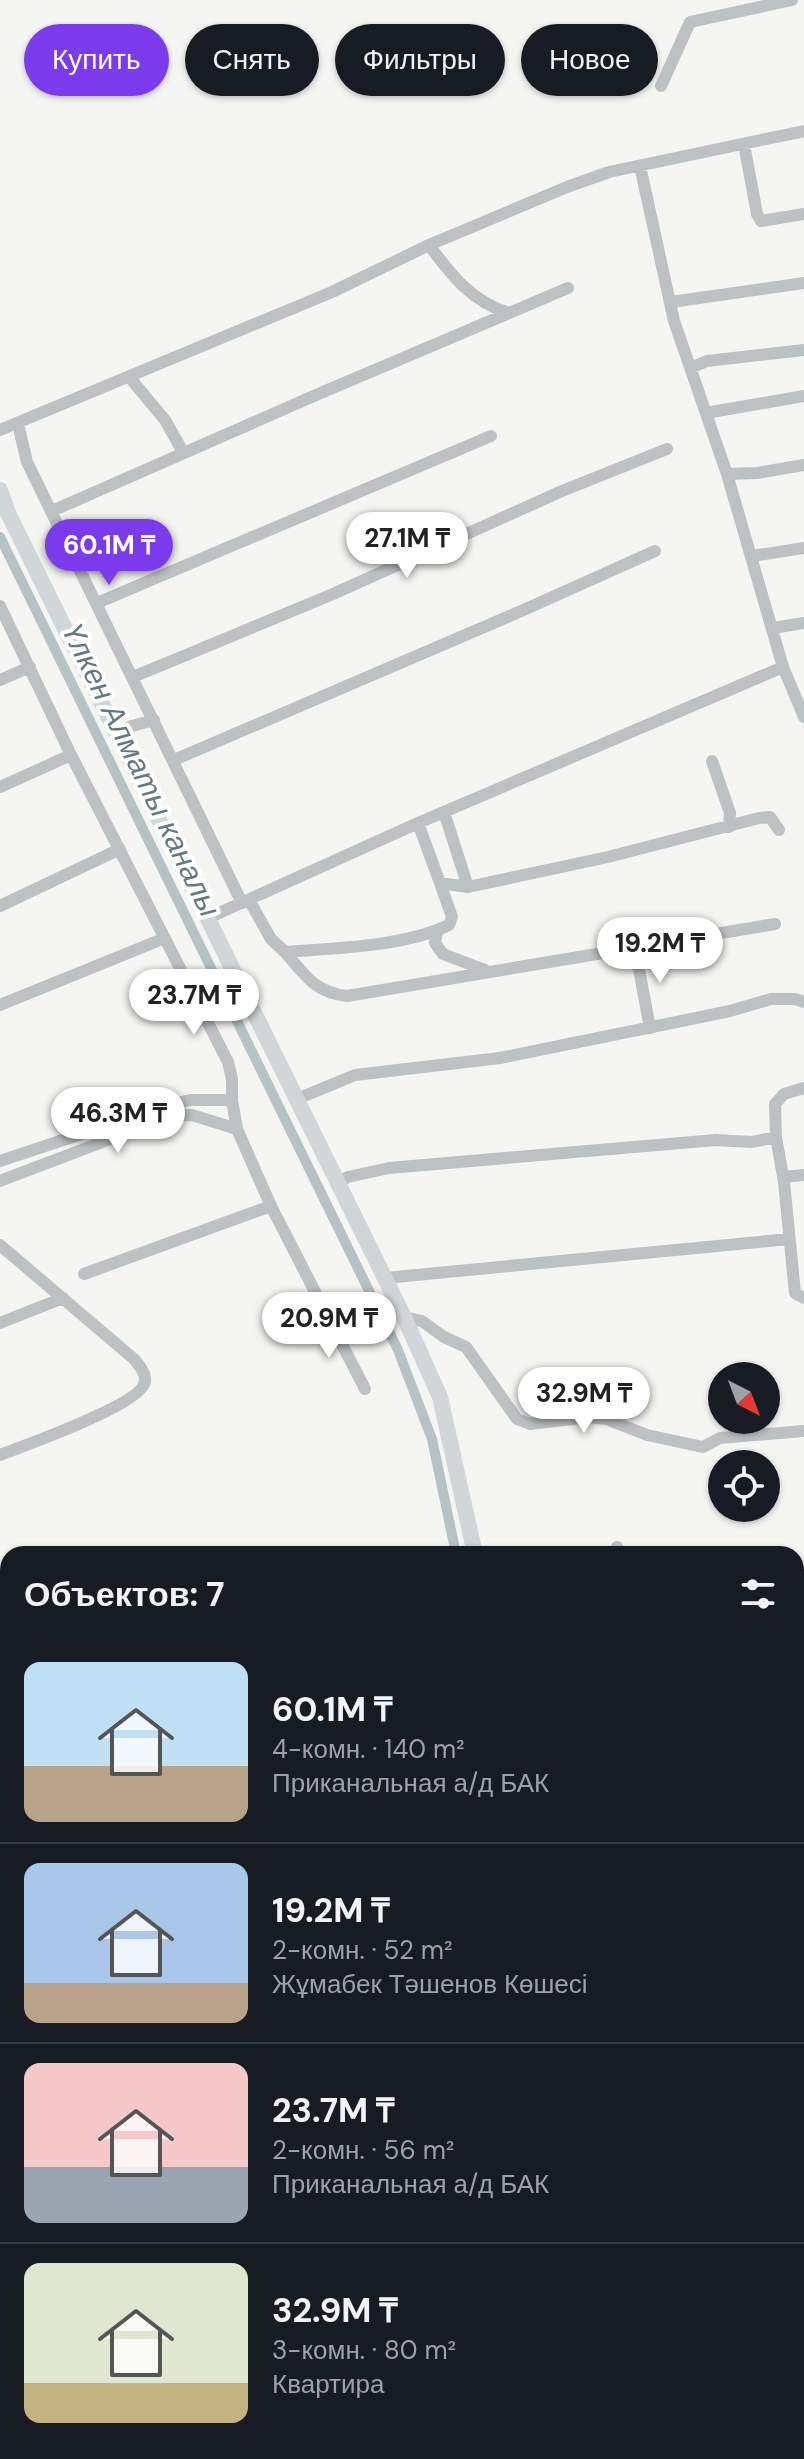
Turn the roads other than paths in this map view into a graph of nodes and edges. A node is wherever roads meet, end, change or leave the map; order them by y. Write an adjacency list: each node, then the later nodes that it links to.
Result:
1 (792, 0): 2 (street)
2 (661, 86)
3 (804, 131): 4 (street)
4 (744, 144): 5 (street); 6 (street)
5 (640, 166): 7 (street); 10 (street)
6 (804, 214)
7 (429, 245): 11 (street); 14 (street)
8 (804, 283): 10 (street)
9 (568, 288): 11 (street)
10 (671, 302): 13 (street)
11 (509, 313): 21 (street)
12 (804, 350): 13 (street)
13 (690, 368): 16 (street)
14 (130, 378): 17 (street); 21 (street)
15 (804, 396): 16 (street)
16 (706, 413): 23 (street)
17 (18, 424): 18 (street); 25 (street)
18 (0, 430)
19 (491, 436): 29 (street)
20 (667, 449): 36 (street)
21 (183, 452): 25 (street)
22 (804, 465): 23 (street)
23 (727, 474): 28 (street)
24 (0, 490): 40 (main road)
25 (52, 511): 29 (street)
26 (804, 548): 28 (street)
27 (655, 551): 42 (street)
28 (752, 556): 32 (street)
29 (97, 603): 36 (street)
30 (0, 606): 33 (street)
31 (804, 623): 32 (street)
32 (773, 628): 34 (street)
33 (30, 667): 37 (street); 41 (street)
34 (786, 672): 35 (street); 38 (street); 45 (street)
35 (804, 676)
36 (133, 677): 39 (street)
37 (0, 680)
38 (804, 717)
39 (154, 720): 40 (street); 42 (street)
40 (117, 733): 54 (main road)
41 (71, 755): 44 (street); 49 (street)
42 (174, 760): 52 (street)
43 (712, 761): 47 (street)
44 (0, 787)
45 (444, 812): 46 (street); 51 (street)
46 (418, 823): 50 (street); 52 (street)
47 (729, 827): 48 (street); 51 (street)
48 (779, 830)
49 (120, 849): 53 (street); 57 (street)
50 (440, 883): 51 (street); 56 (street)
51 (468, 887)
52 (246, 901): 54 (street); 59 (street)
53 (0, 906)
54 (208, 918): 65 (main road)
55 (775, 924): 58 (street)
56 (437, 931): 59 (street); 60 (street)
57 (165, 938): 62 (street); 66 (street)
58 (635, 948): 60 (street); 63 (street)
59 (285, 952): 60 (street)
60 (488, 971)
61 (804, 1002): 63 (street)
62 (0, 1005)
63 (650, 1028): 65 (street)
64 (804, 1088): 68 (street)
65 (297, 1099): 73 (main road)
66 (232, 1100): 67 (street); 69 (street)
67 (237, 1129): 72 (street); 74 (street)
68 (776, 1137): 71 (street); 73 (street)
69 (0, 1161)
70 (804, 1175): 71 (street)
71 (783, 1177): 75 (street)
72 (0, 1181)
73 (338, 1182): 78 (main road)
74 (271, 1206): 77 (street); 83 (street)
75 (789, 1239): 78 (street); 80 (street)
76 (0, 1245): 79 (street)
77 (84, 1274)
78 (385, 1278): 81 (main road)
79 (63, 1298): 82 (street); 85 (street)
80 (804, 1298)
81 (404, 1317): 84 (street); 86 (main road)
82 (0, 1323)
83 (365, 1389)
84 (804, 1431)
85 (0, 1455)
86 (473, 1546)

